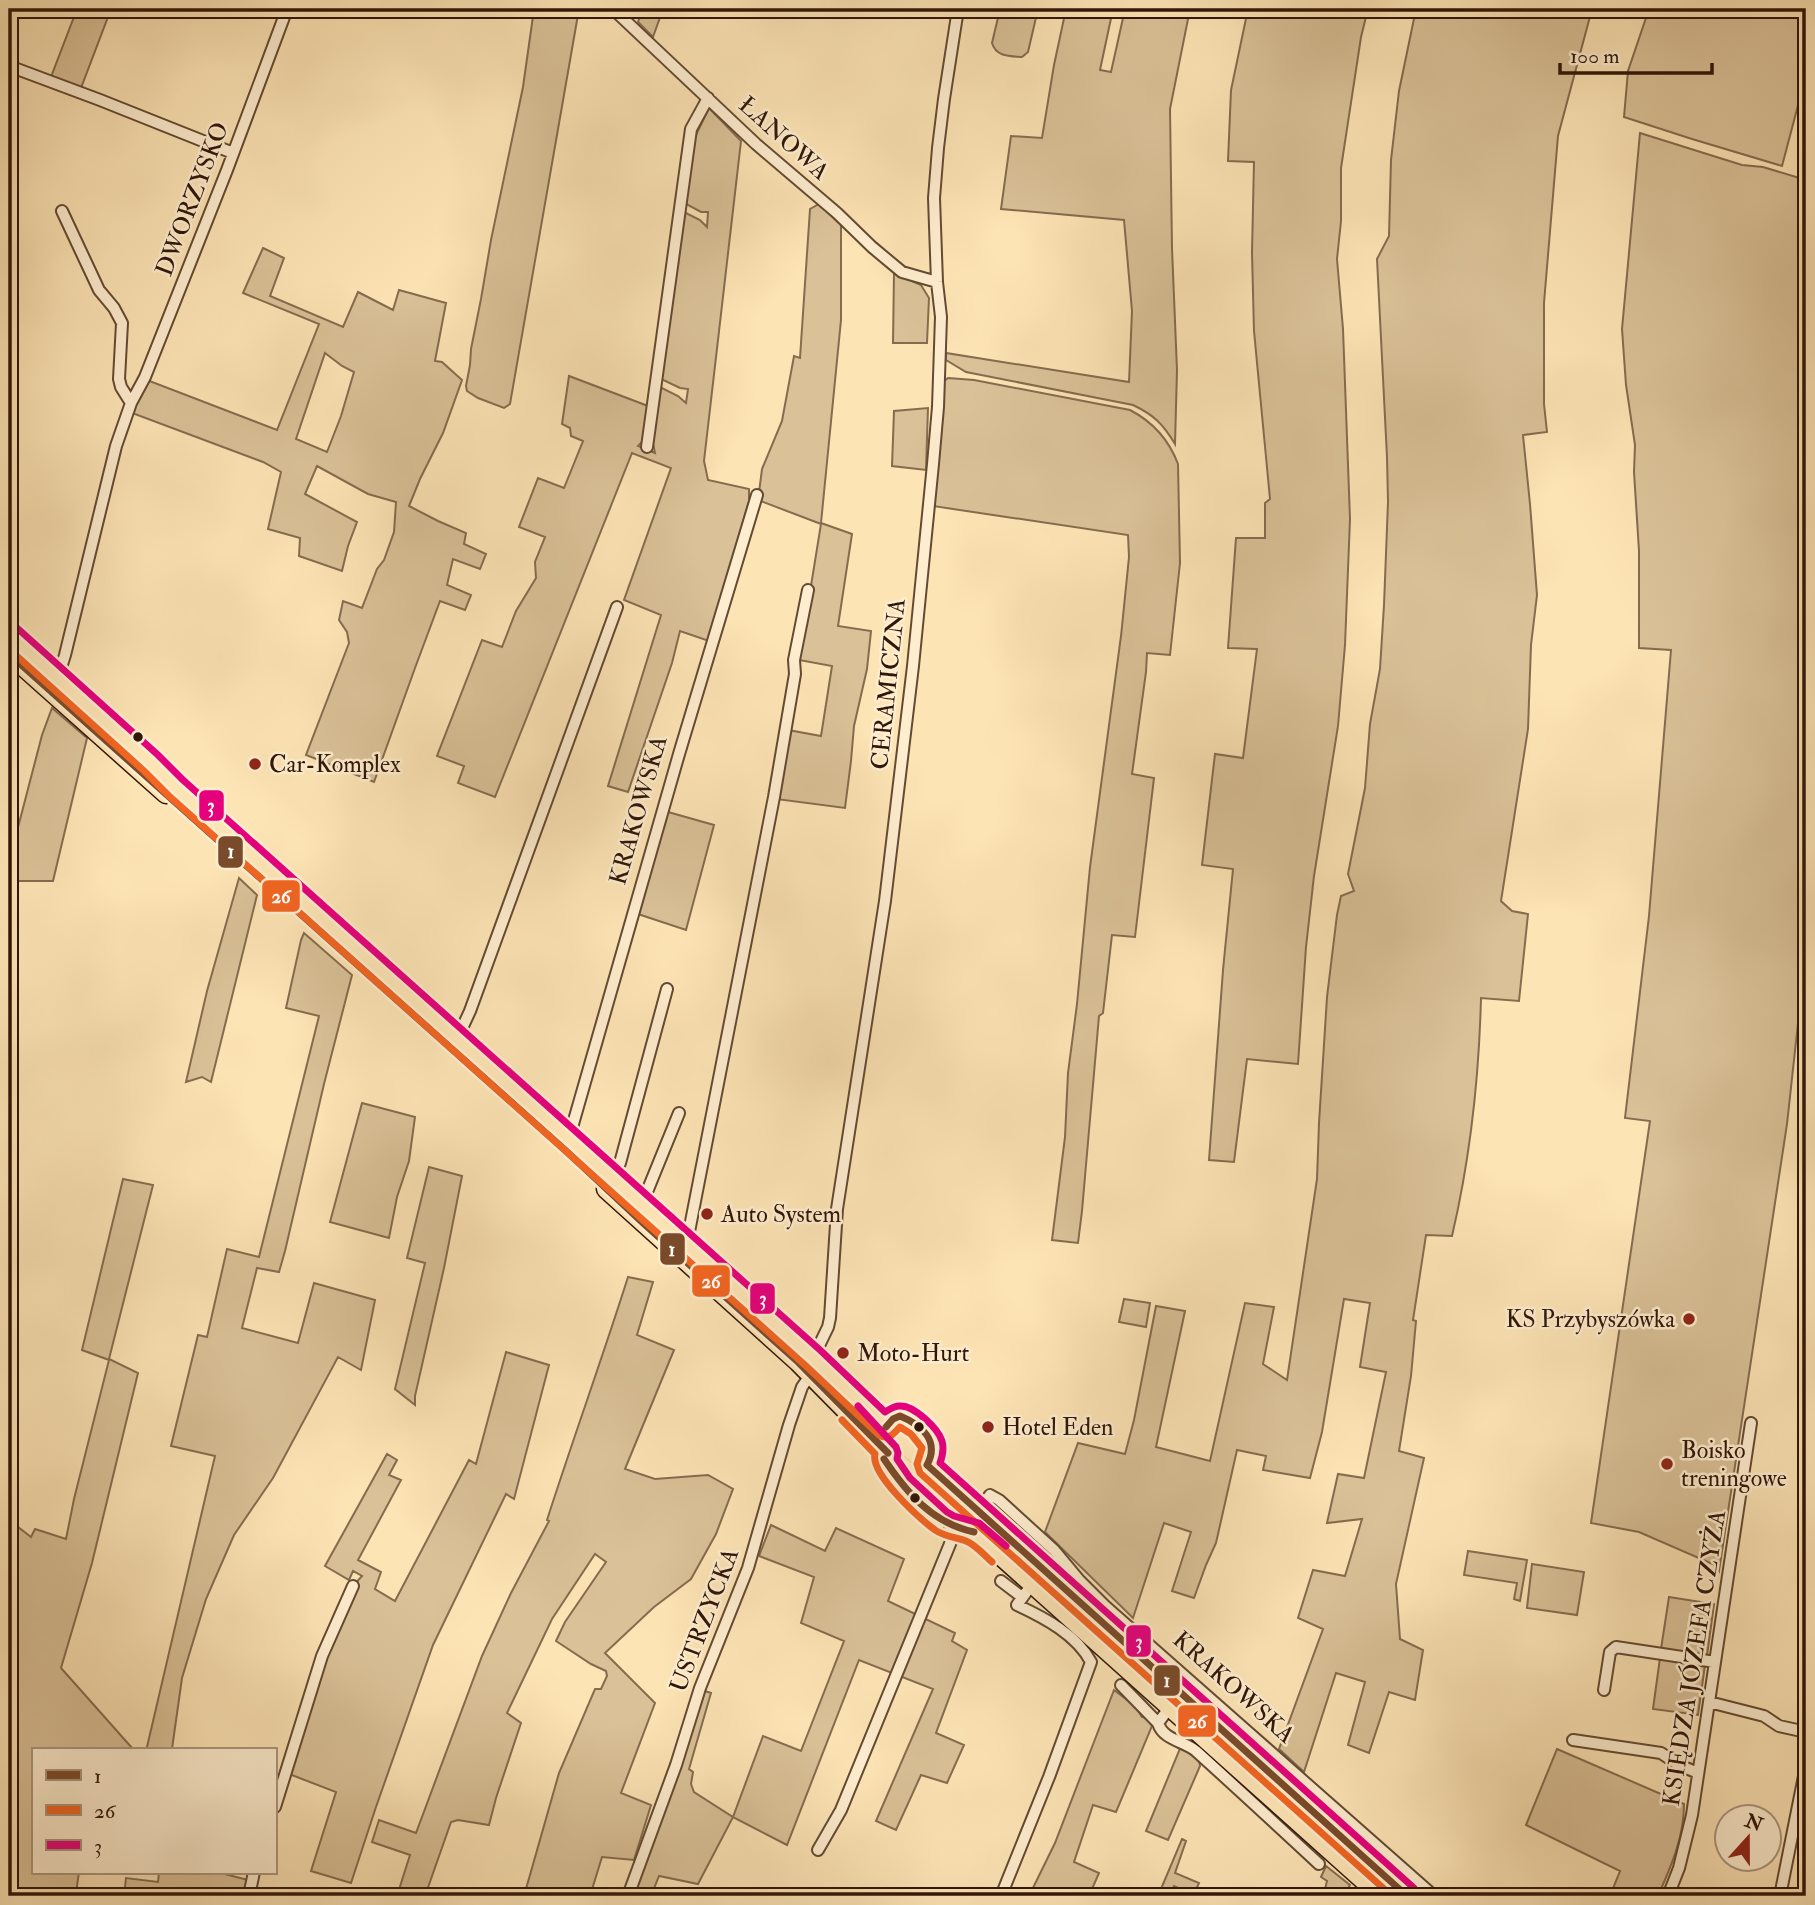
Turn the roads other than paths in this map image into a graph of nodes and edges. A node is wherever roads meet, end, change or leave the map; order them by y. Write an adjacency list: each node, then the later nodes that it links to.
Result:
1 (287, 9): 6 (street, DWORZYSKO)
2 (613, 9): 5 (street, ŁANOWA)
3 (958, 9): 8 (street, CERAMICZNA)
4 (9, 66): 6 (street)
5 (708, 98): 8 (street, ŁANOWA); 10 (street)
6 (233, 153): 9 (street, DWORZYSKO)
7 (62, 211): 9 (street)
8 (937, 282): 24 (street, CERAMICZNA)
9 (131, 403): 16 (street, DWORZYSKO)
10 (647, 447)
11 (757, 495): 20 (street, KRAKOWSKA)
12 (808, 590): 23 (street)
13 (617, 607): 18 (street)
14 (9, 635): 16 (main road, KRAKOWSKA)
15 (9, 653): 16 (main road, KRAKOWSKA)
16 (52, 683): 18 (main road, KRAKOWSKA); 24 (main road, KRAKOWSKA)
17 (667, 989): 21 (street)
18 (457, 1039): 20 (main road, KRAKOWSKA)
19 (678, 1113): 22 (street)
20 (564, 1136): 21 (main road, KRAKOWSKA)
21 (611, 1178): 22 (main road, KRAKOWSKA)
22 (642, 1205): 23 (main road, KRAKOWSKA)
23 (685, 1243): 24 (main road, KRAKOWSKA)
24 (812, 1366): 26 (main road, KRAKOWSKA); 30 (main road, KRAKOWSKA); 46 (street, USTRZYCKA)
25 (1751, 1423): 31 (street, KSIĘDZA JÓZEFA CZYŻA)
26 (978, 1511): 49 (main road, KRAKOWSKA); 50 (street, KRAKOWSKA)
27 (950, 1526): 42 (street)
28 (1001, 1581): 30 (street)
29 (353, 1586): 41 (street)
30 (1027, 1590): 35 (main road, KRAKOWSKA); 47 (street, KRAKOWSKA)
31 (1715, 1662): 33 (street); 34 (street, KSIĘDZA JÓZEFA CZYŻA)
32 (1121, 1685): 36 (street)
33 (1604, 1690)
34 (1709, 1702): 37 (street); 40 (street, KSIĘDZA JÓZEFA CZYŻA)
35 (1170, 1707): 36 (street); 48 (main road, KRAKOWSKA)
36 (1158, 1723): 43 (street)
37 (1806, 1732)
38 (1573, 1740): 40 (street)
39 (1806, 1766): 52 (street)
40 (1698, 1773): 51 (street, KSIĘDZA JÓZEFA CZYŻA)
41 (276, 1804)
42 (818, 1850)
43 (1319, 1864)
44 (254, 1874): 45 (street)
45 (250, 1896)
46 (628, 1896)
47 (1002, 1896)
48 (1381, 1896)
49 (1407, 1896)
50 (1434, 1896)
51 (1668, 1896)
52 (1780, 1896)

